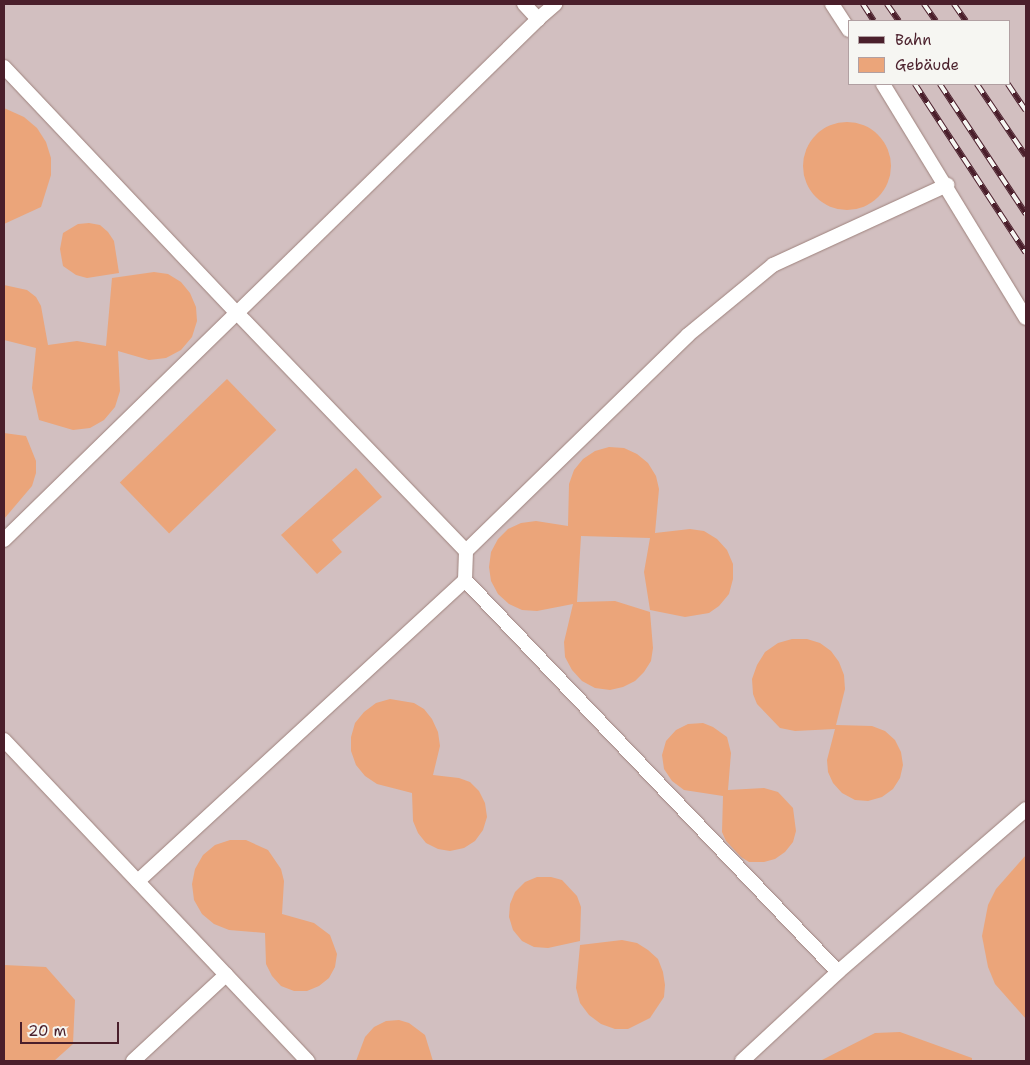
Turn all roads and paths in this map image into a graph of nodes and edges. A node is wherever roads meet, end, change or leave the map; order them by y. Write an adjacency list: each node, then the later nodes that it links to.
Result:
1 (524, 4): 4 (lane)
2 (555, 4): 4 (lane)
3 (832, 4): 5 (lane)
4 (538, 19): 9 (lane)
5 (848, 28)
6 (4, 67): 9 (lane)
7 (884, 85): 8 (lane)
8 (947, 185): 10 (lane); 12 (lane)
9 (237, 313): 11 (lane); 12 (lane)
10 (1026, 318)
11 (4, 540)
12 (466, 551): 13 (lane)
13 (465, 580): 16 (lane); 17 (lane)
14 (4, 740): 16 (lane)
15 (1026, 808): 17 (lane)
16 (138, 881): 18 (lane)
17 (838, 972): 21 (lane)
18 (226, 975): 19 (lane); 20 (lane)
19 (132, 1061)
20 (308, 1061)
21 (742, 1061)

